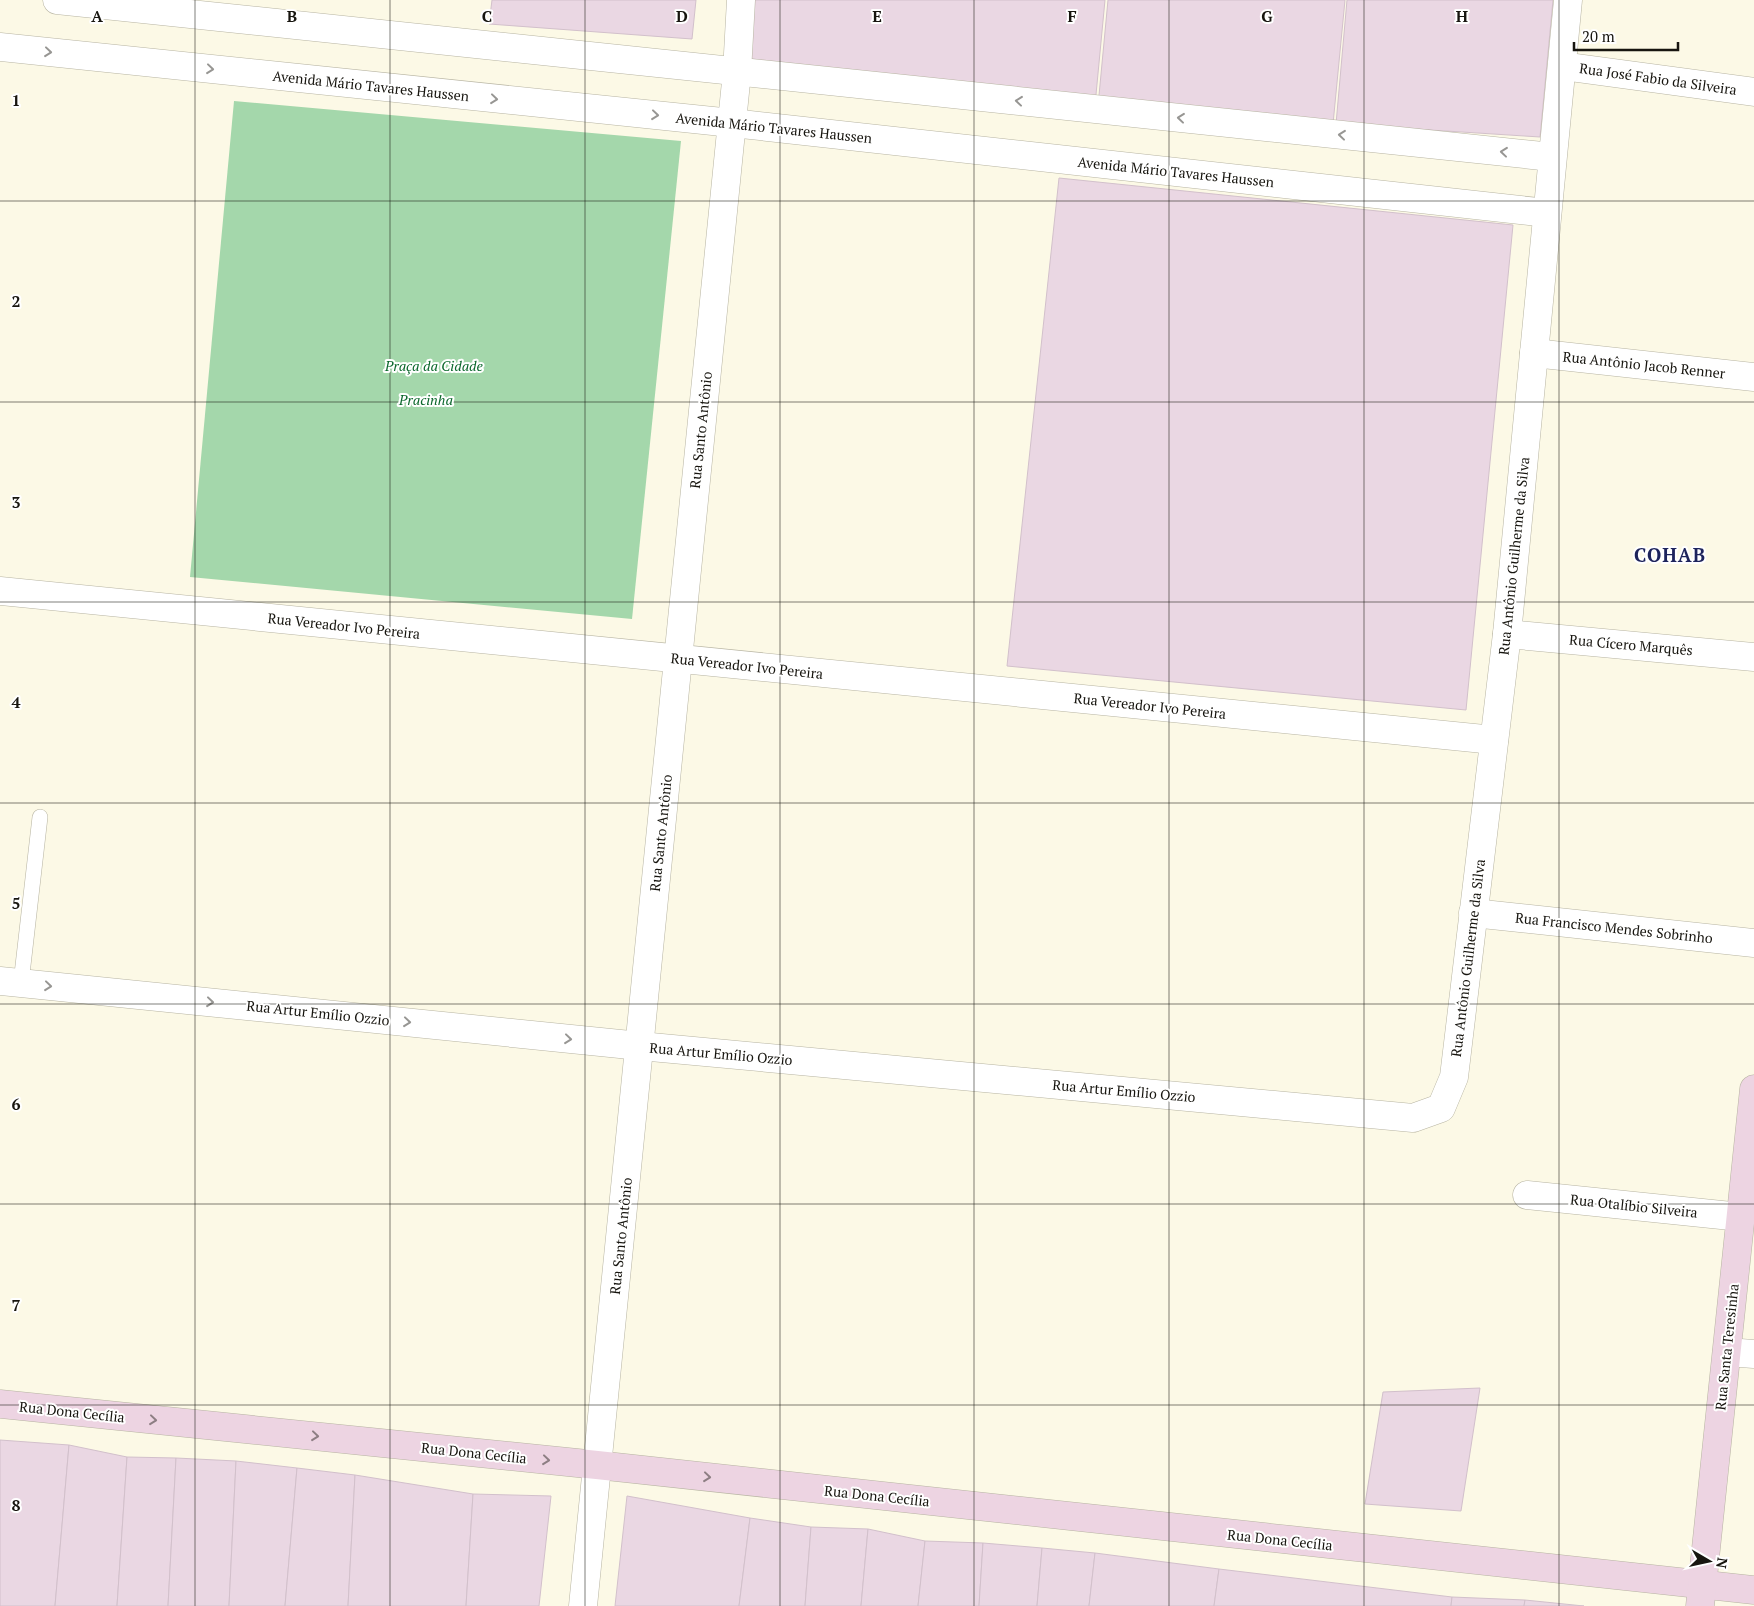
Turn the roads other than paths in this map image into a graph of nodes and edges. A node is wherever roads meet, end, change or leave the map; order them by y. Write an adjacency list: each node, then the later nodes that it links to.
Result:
1 (57, 0): 6 (street)
2 (741, 0): 6 (street, Rua Santo Antônio)
3 (1568, 0): 5 (street, Rua Antônio Guilherme da Silva)
4 (0, 47): 8 (street, Avenida Mário Tavares Haussen, one-way to 8)
5 (1562, 66): 7 (street, Rua José Fabio da Silveira); 9 (street, Rua Antônio Guilherme da Silva)
6 (737, 72): 8 (street, Rua Santo Antônio); 9 (street, one-way to 6)
7 (1754, 92)
8 (732, 124): 10 (street, Avenida Mário Tavares Haussen); 16 (street, Rua Santo Antônio)
9 (1552, 156): 10 (street, Rua Antônio Guilherme da Silva)
10 (1547, 213): 11 (street, Rua Antônio Guilherme da Silva)
11 (1534, 353): 12 (street, Rua Antônio Jacob Renner); 14 (street, Rua Antônio Guilherme da Silva)
12 (1754, 377)
13 (0, 591): 16 (street, Rua Vereador Ivo Pereira)
14 (1507, 634): 15 (street, Rua Cícero Marquês); 17 (street, Rua Antônio Guilherme da Silva)
15 (1754, 657)
16 (678, 660): 17 (street, Rua Vereador Ivo Pereira); 22 (street, Rua Santo Antônio)
17 (1494, 740): 19 (street, Rua Antônio Guilherme da Silva)
18 (40, 817): 21 (lane)
19 (1473, 913): 20 (street, Rua Francisco Mendes Sobrinho); 24 (street, Rua Antônio Guilherme da Silva)
20 (1754, 943)
21 (10, 982): 22 (street, Rua Artur Emílio Ozzio, one-way to 22)
22 (640, 1046): 24 (street, Rua Artur Emílio Ozzio); 30 (street, Rua Santo Antônio)
23 (1754, 1089): 26 (street, Rua Santa Teresinha)
24 (1441, 1108)
25 (1527, 1195): 26 (street, Rua Otalíbio Silveira)
26 (1741, 1217): 27 (street, Rua Santa Teresinha)
27 (1727, 1352): 28 (street); 32 (street, Rua Santa Teresinha)
28 (1754, 1354)
29 (0, 1404): 30 (street, Rua Dona Cecília, one-way to 30)
30 (597, 1466): 32 (street, Rua Dona Cecília, one-way to 32); 33 (street, Rua Santo Antônio)
31 (1754, 1590): 32 (street, Rua Dona Cecília)
32 (1701, 1596)
33 (583, 1606)

